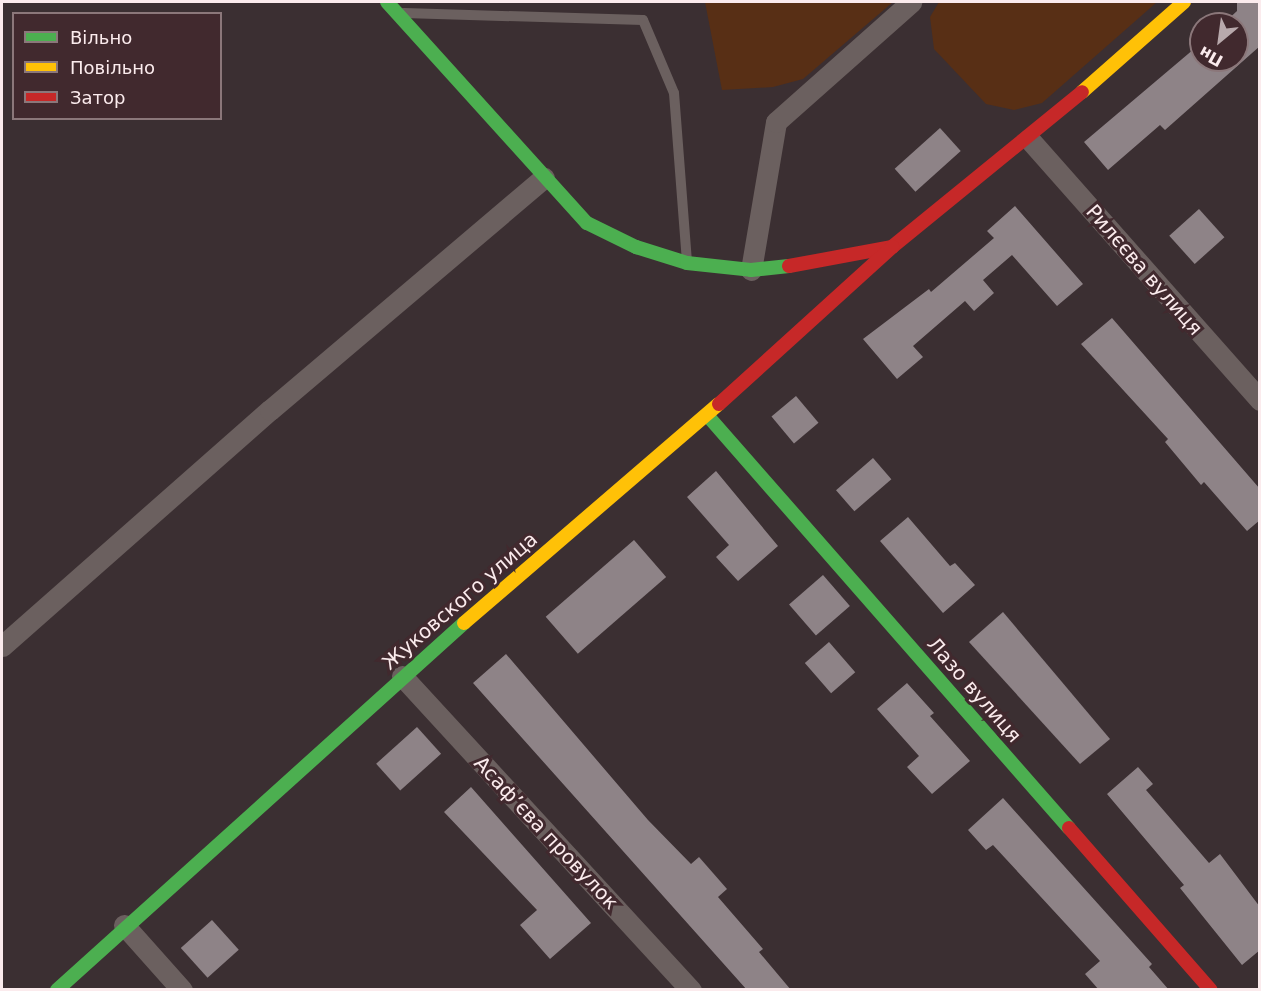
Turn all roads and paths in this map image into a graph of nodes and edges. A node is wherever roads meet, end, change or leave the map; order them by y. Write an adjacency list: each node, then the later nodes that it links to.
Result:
1 (387, 2): 4 (street)
2 (911, 2): 9 (street)
3 (1185, 2): 5 (street, Жуковского улица)
4 (397, 13): 6 (street); 8 (lane)
5 (1029, 139): 7 (street, Жуковского улица); 10 (street, Рилєєва вулиця)
6 (544, 178): 8 (street); 12 (street)
7 (892, 247): 9 (street); 11 (street, Жуковского улица)
8 (687, 263): 9 (street)
9 (751, 270)
10 (1260, 400)
11 (707, 415): 13 (street, Жуковского улица); 18 (street, Лазо вулиця)
12 (2, 646)
13 (402, 676): 14 (street, Жуковского улица); 17 (street, Асаф’єва провулок)
14 (124, 925): 15 (street, Жуковского улица); 16 (street)
15 (57, 990)
16 (182, 990)
17 (691, 990)
18 (1211, 990)

